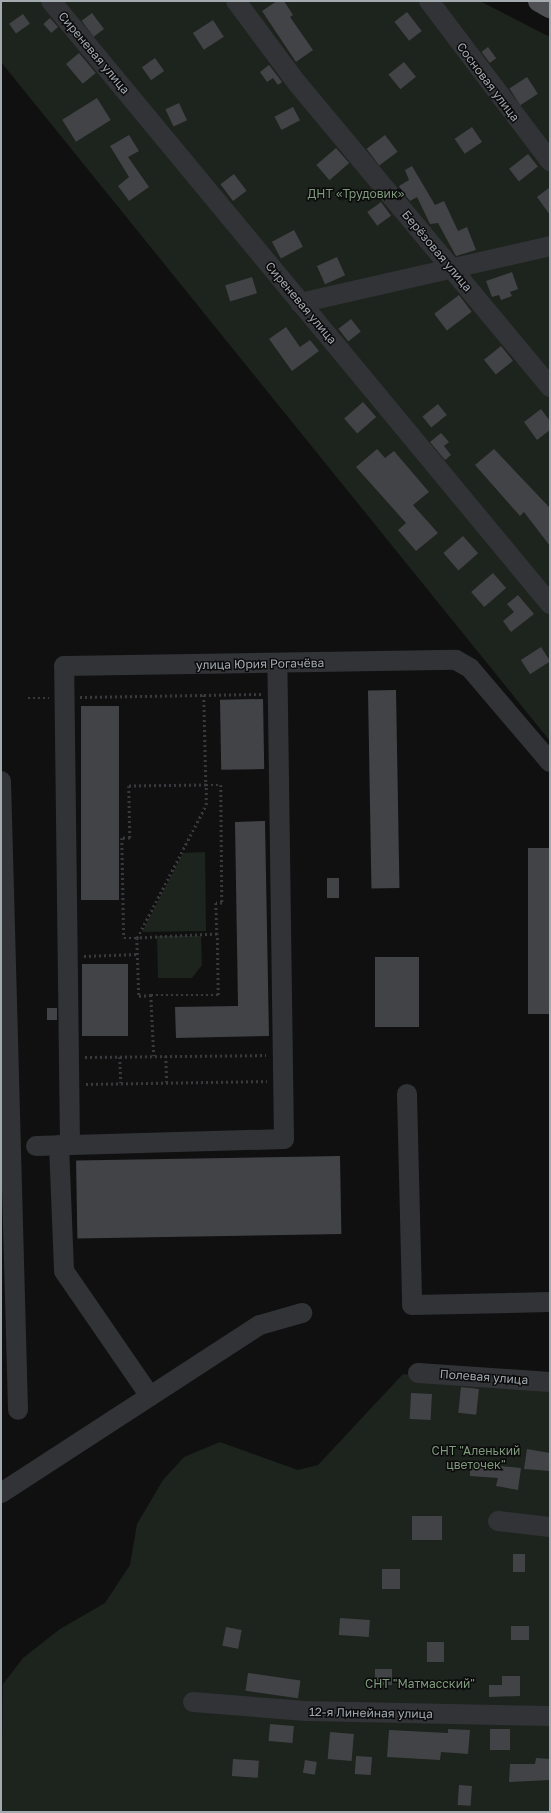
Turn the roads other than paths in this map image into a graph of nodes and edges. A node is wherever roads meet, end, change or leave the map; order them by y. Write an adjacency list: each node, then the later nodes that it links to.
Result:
1 (51, 1): 9 (street, Сиреневая улица)
2 (236, 1): 8 (street, Берёзовая улица)
3 (429, 1): 6 (street, Сосновая улица)
4 (539, 1): 5 (main road)
5 (550, 7)
6 (550, 161)
7 (550, 246): 8 (street)
8 (450, 267): 9 (street); 10 (street, Берёзовая улица)
9 (300, 303): 11 (street, Сиреневая улица)
10 (550, 387)
11 (550, 604)
12 (277, 664): 13 (street, улица Юрия Рогачёва); 17 (street, улица Юрия Рогачёва); 17 (street)
13 (550, 762)
14 (1, 781): 15 (street)
15 (2, 861): 19 (street)
16 (407, 1094): 20 (street)
17 (64, 1145): 18 (street); 24 (street)
18 (36, 1146)
19 (7, 1220): 25 (street)
20 (550, 1302)
21 (302, 1312): 24 (street)
22 (418, 1372): 23 (street, Полевая улица)
23 (550, 1382)
24 (150, 1396): 26 (street)
25 (1, 1399)
26 (1, 1493)
27 (498, 1521): 28 (street)
28 (550, 1527)
29 (193, 1702): 30 (street, 12-я Линейная улица)
30 (550, 1716)

